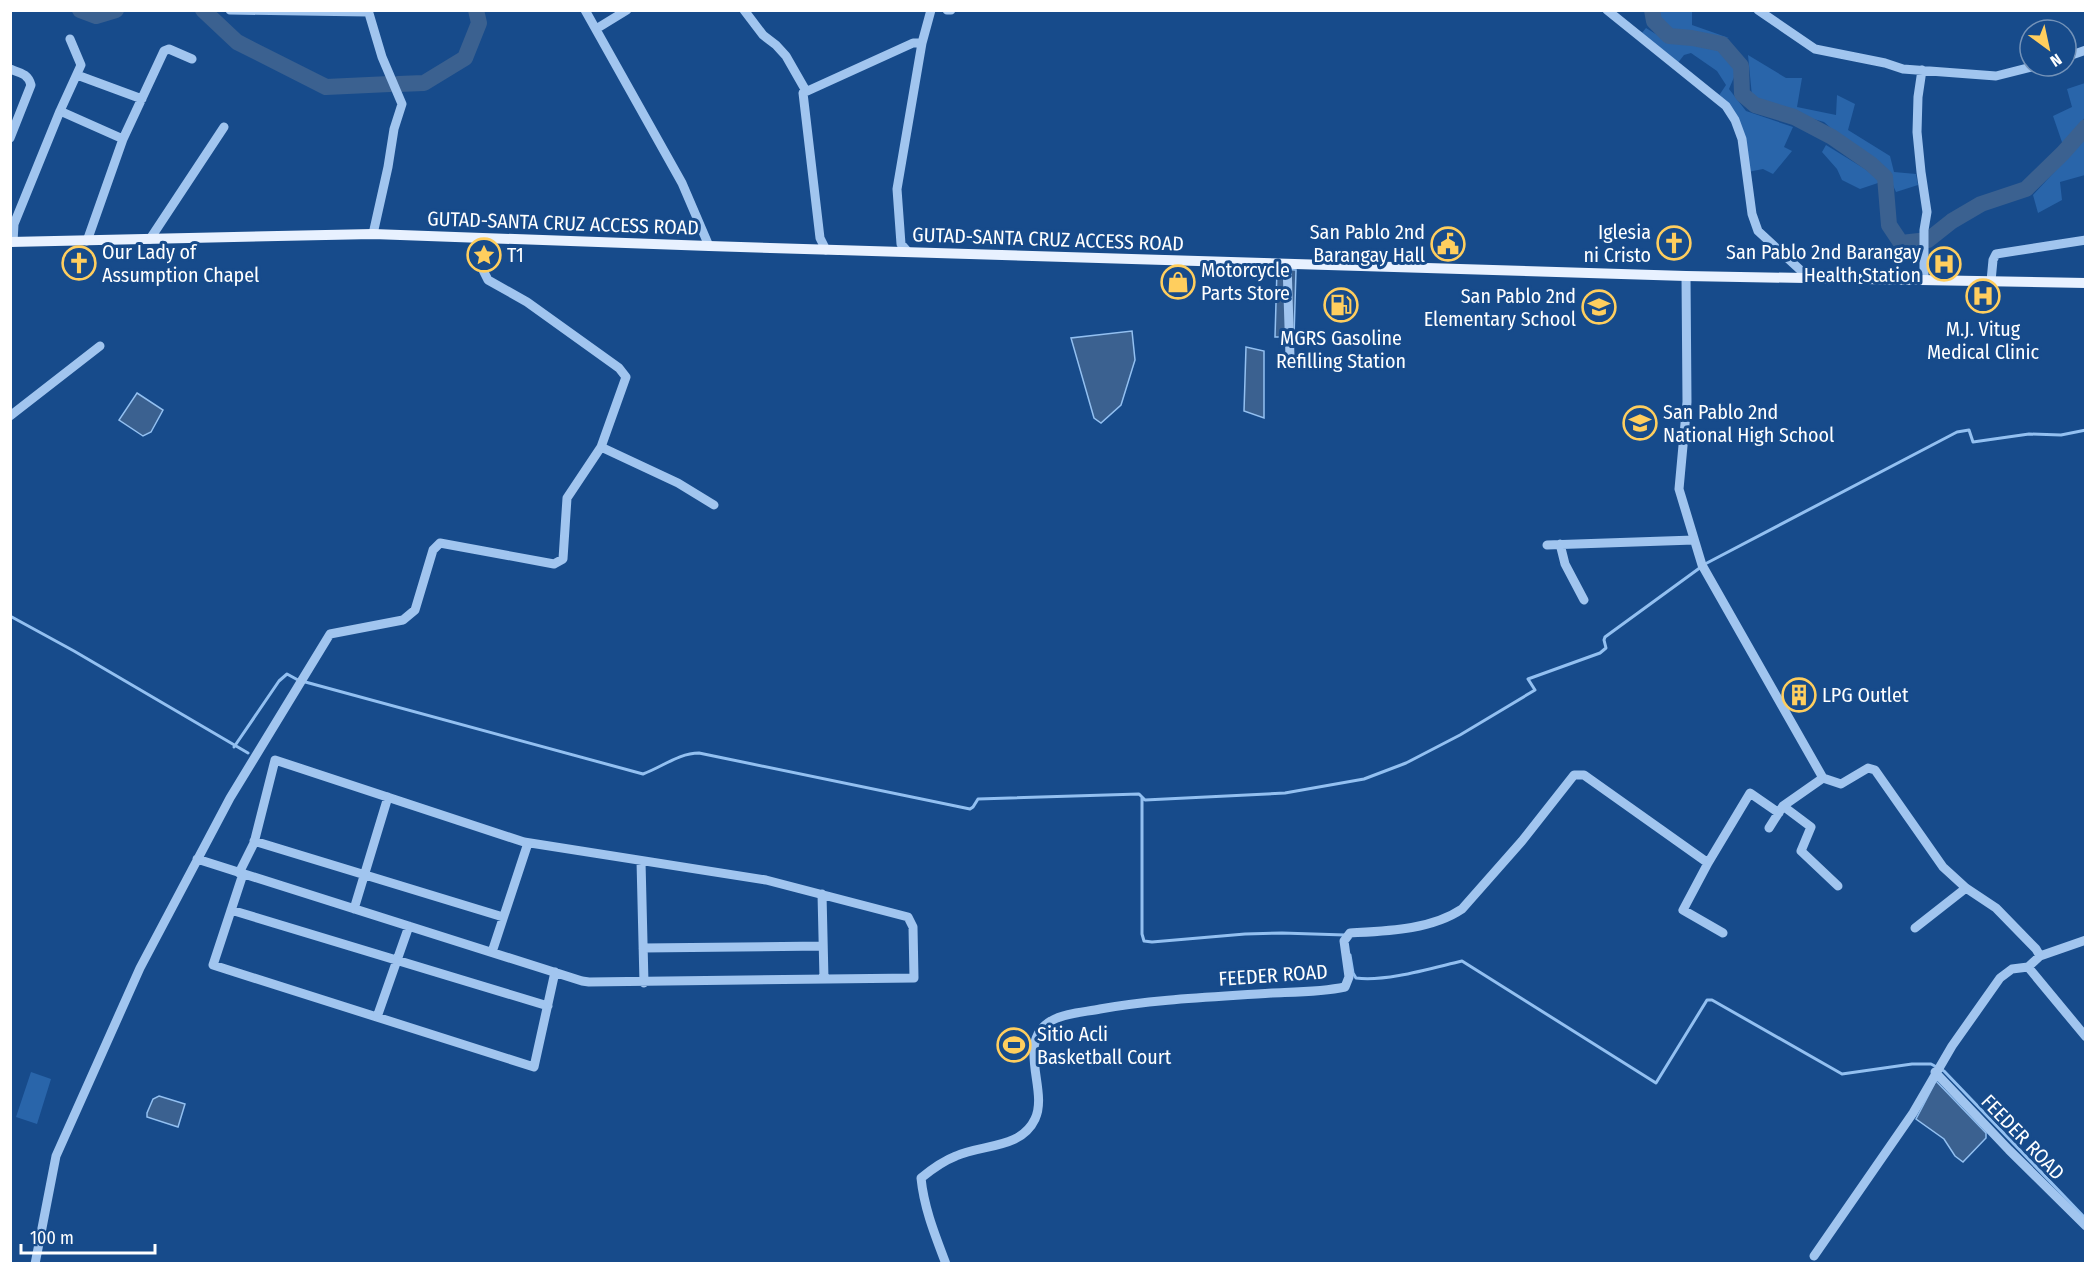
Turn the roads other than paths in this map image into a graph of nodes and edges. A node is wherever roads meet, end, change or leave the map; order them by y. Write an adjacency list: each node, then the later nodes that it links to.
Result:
1 (230, 10): 8 (street)
2 (585, 10): 9 (street)
3 (627, 10): 9 (street)
4 (744, 10): 17 (street)
5 (931, 10): 11 (street)
6 (1607, 10): 34 (street)
7 (1758, 10): 14 (street)
8 (368, 11): 23 (street)
9 (596, 29): 29 (street)
10 (70, 39): 16 (street)
11 (922, 43): 17 (street); 31 (street)
12 (192, 59): 18 (street)
13 (10, 69): 21 (street)
14 (1922, 70): 15 (street); 35 (street)
15 (2018, 70)
16 (77, 75): 18 (street); 19 (street)
17 (806, 91): 30 (street)
18 (142, 99): 22 (street)
19 (60, 111): 22 (street); 28 (street)
20 (224, 127): 24 (street)
21 (10, 138)
22 (123, 139): 27 (street)
23 (373, 234): 24 (main road, GUTAD-SANTA CRUZ ACCESS ROAD); 25 (main road, GUTAD-SANTA CRUZ ACCESS ROAD)
24 (150, 239): 27 (main road, GUTAD-SANTA CRUZ ACCESS ROAD)
25 (493, 239): 29 (main road, GUTAD-SANTA CRUZ ACCESS ROAD); 41 (street)
26 (2085, 240): 36 (street)
27 (87, 241): 28 (main road, GUTAD-SANTA CRUZ ACCESS ROAD)
28 (12, 242)
29 (709, 246): 30 (main road, GUTAD-SANTA CRUZ ACCESS ROAD)
30 (826, 250): 31 (main road, GUTAD-SANTA CRUZ ACCESS ROAD)
31 (908, 252): 32 (main road, GUTAD-SANTA CRUZ ACCESS ROAD)
32 (1287, 264): 33 (main road, GUTAD-SANTA CRUZ ACCESS ROAD); 39 (street)
33 (1686, 276): 34 (main road, GUTAD-SANTA CRUZ ACCESS ROAD); 43 (street)
34 (1808, 277): 35 (main road, GUTAD-SANTA CRUZ ACCESS ROAD)
35 (1924, 279): 36 (main road, GUTAD-SANTA CRUZ ACCESS ROAD)
36 (1990, 281): 37 (main road, GUTAD-SANTA CRUZ ACCESS ROAD)
37 (2085, 283)
38 (100, 346): 40 (street)
39 (1290, 357)
40 (10, 416)
41 (601, 447): 42 (street); 53 (street)
42 (714, 505)
43 (1694, 540): 44 (street); 47 (street)
44 (1560, 544): 45 (street); 46 (street)
45 (1547, 545)
46 (1584, 600)
47 (1823, 778): 49 (street); 59 (street)
48 (388, 797): 51 (street); 52 (street); 57 (street)
49 (1781, 809): 50 (street); 55 (street); 58 (street)
50 (1769, 828)
51 (254, 841): 56 (street); 57 (street)
52 (528, 843): 54 (street); 63 (street)
53 (197, 859): 56 (street); 83 (street)
54 (640, 861): 60 (street); 69 (street)
55 (1708, 863): 66 (street); 84 (street, FEEDER ROAD)
56 (241, 873): 61 (street); 62 (street)
57 (364, 874): 61 (street); 63 (street)
58 (1838, 886)
59 (1966, 888): 65 (street); 71 (street)
60 (822, 894): 68 (street); 75 (street)
61 (354, 909): 64 (street)
62 (231, 910): 72 (street); 78 (street)
63 (503, 917): 70 (street)
64 (409, 926): 70 (street); 72 (street)
65 (1915, 928)
66 (1723, 933)
67 (2085, 940): 71 (street)
68 (823, 946): 69 (street); 75 (street)
69 (643, 948): 76 (street)
70 (492, 952): 74 (street)
71 (2040, 956): 73 (street)
72 (397, 961): 77 (street); 78 (street)
73 (2028, 967): 79 (street); 80 (street)
74 (555, 972): 76 (street); 77 (street)
75 (824, 979): 76 (street)
76 (644, 983)
77 (548, 1006): 78 (street)
78 (377, 1017)
79 (2085, 1036)
80 (1938, 1069): 81 (street, FEEDER ROAD); 82 (street)
81 (2085, 1226)
82 (1814, 1256)
83 (35, 1263)
84 (946, 1263)

